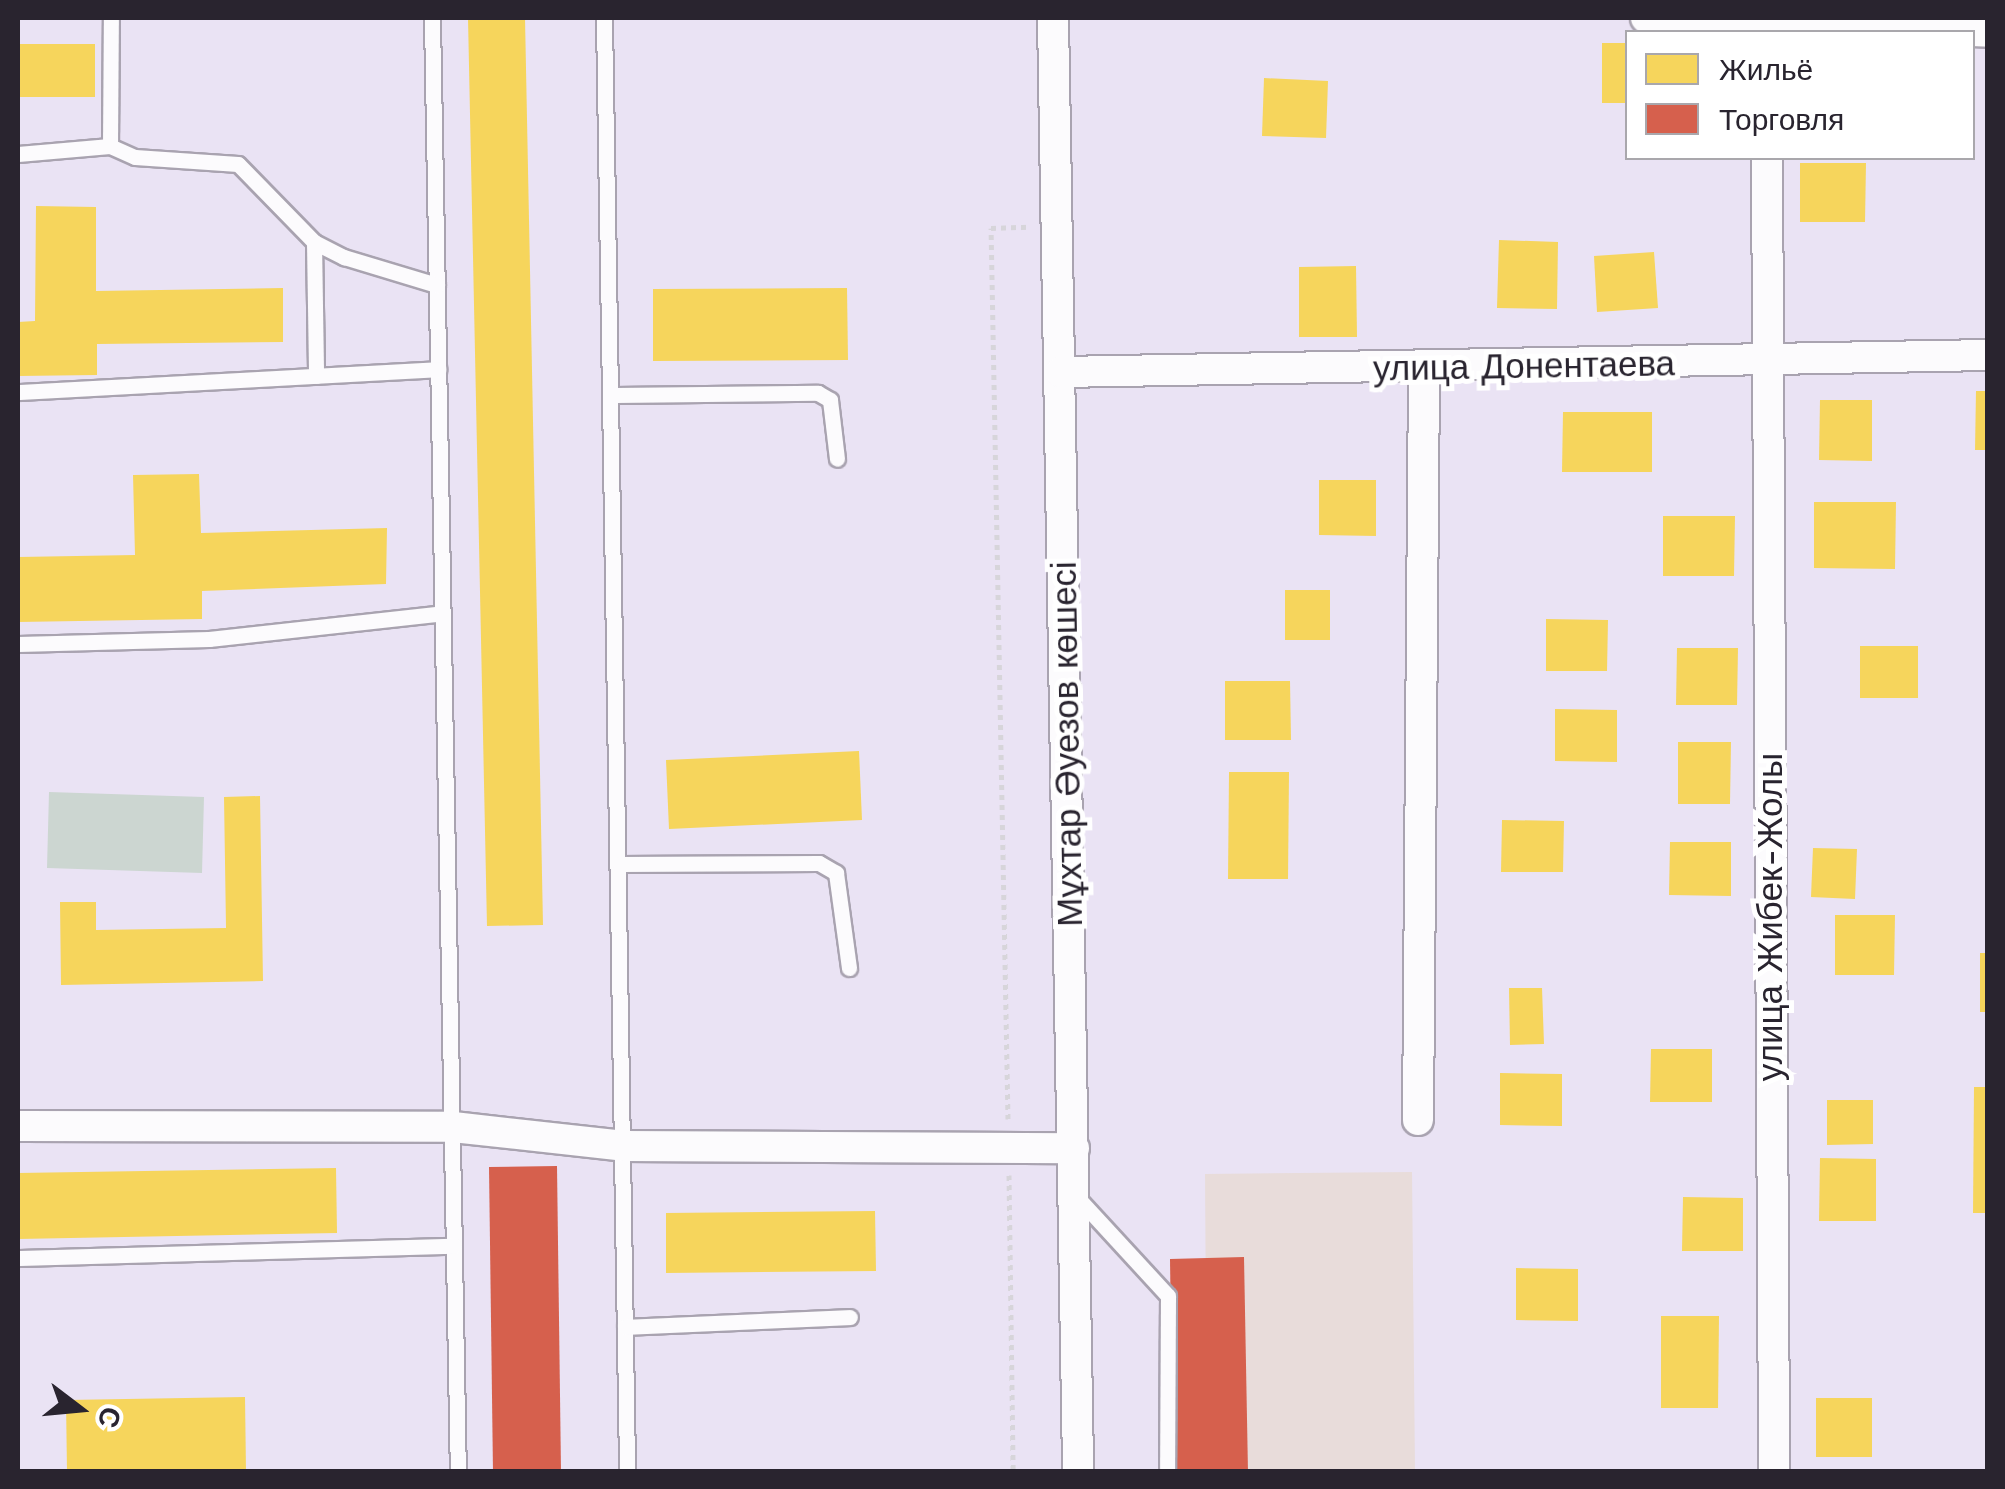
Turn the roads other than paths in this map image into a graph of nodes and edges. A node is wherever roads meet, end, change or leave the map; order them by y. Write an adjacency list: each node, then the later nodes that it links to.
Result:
1 (111, 18): 8 (lane)
2 (432, 18): 12 (lane)
3 (604, 18): 20 (lane)
4 (1053, 18): 17 (street, Мұхтар Әуезов көшесі)
5 (1646, 18): 6 (street)
6 (1768, 28): 7 (street)
7 (1878, 30)
8 (110, 146): 9 (lane); 11 (lane)
9 (18, 154)
10 (1767, 160): 14 (street, улица Жибек-Жолы)
11 (314, 242): 12 (lane); 18 (lane)
12 (437, 284): 16 (lane)
13 (1988, 355): 14 (street, улица Донентаева)
14 (1766, 362): 15 (street, улица Донентаева); 40 (street, улица Жибек-Жолы)
15 (1424, 368): 17 (street, улица Донентаева); 26 (street)
16 (438, 369): 18 (lane); 22 (lane)
17 (1061, 372): 30 (street, Мұхтар Әуезов көшесі)
18 (316, 376): 19 (lane)
19 (18, 392)
20 (615, 395): 21 (lane); 24 (lane)
21 (837, 458)
22 (443, 614): 23 (lane); 28 (lane)
23 (18, 644)
24 (620, 864): 25 (lane); 29 (lane)
25 (849, 968)
26 (1418, 1120)
27 (18, 1126): 28 (street)
28 (453, 1127): 29 (street); 32 (lane)
29 (624, 1146): 30 (street); 35 (lane)
30 (1074, 1148): 31 (street, Мұхтар Әуезов көшесі)
31 (1074, 1194): 38 (street, Мұхтар Әуезов көшесі); 39 (lane)
32 (454, 1246): 33 (lane); 36 (lane)
33 (18, 1258)
34 (850, 1317): 35 (lane)
35 (626, 1328): 37 (lane)
36 (458, 1472)
37 (627, 1472)
38 (1078, 1472)
39 (1168, 1472)
40 (1774, 1472)

